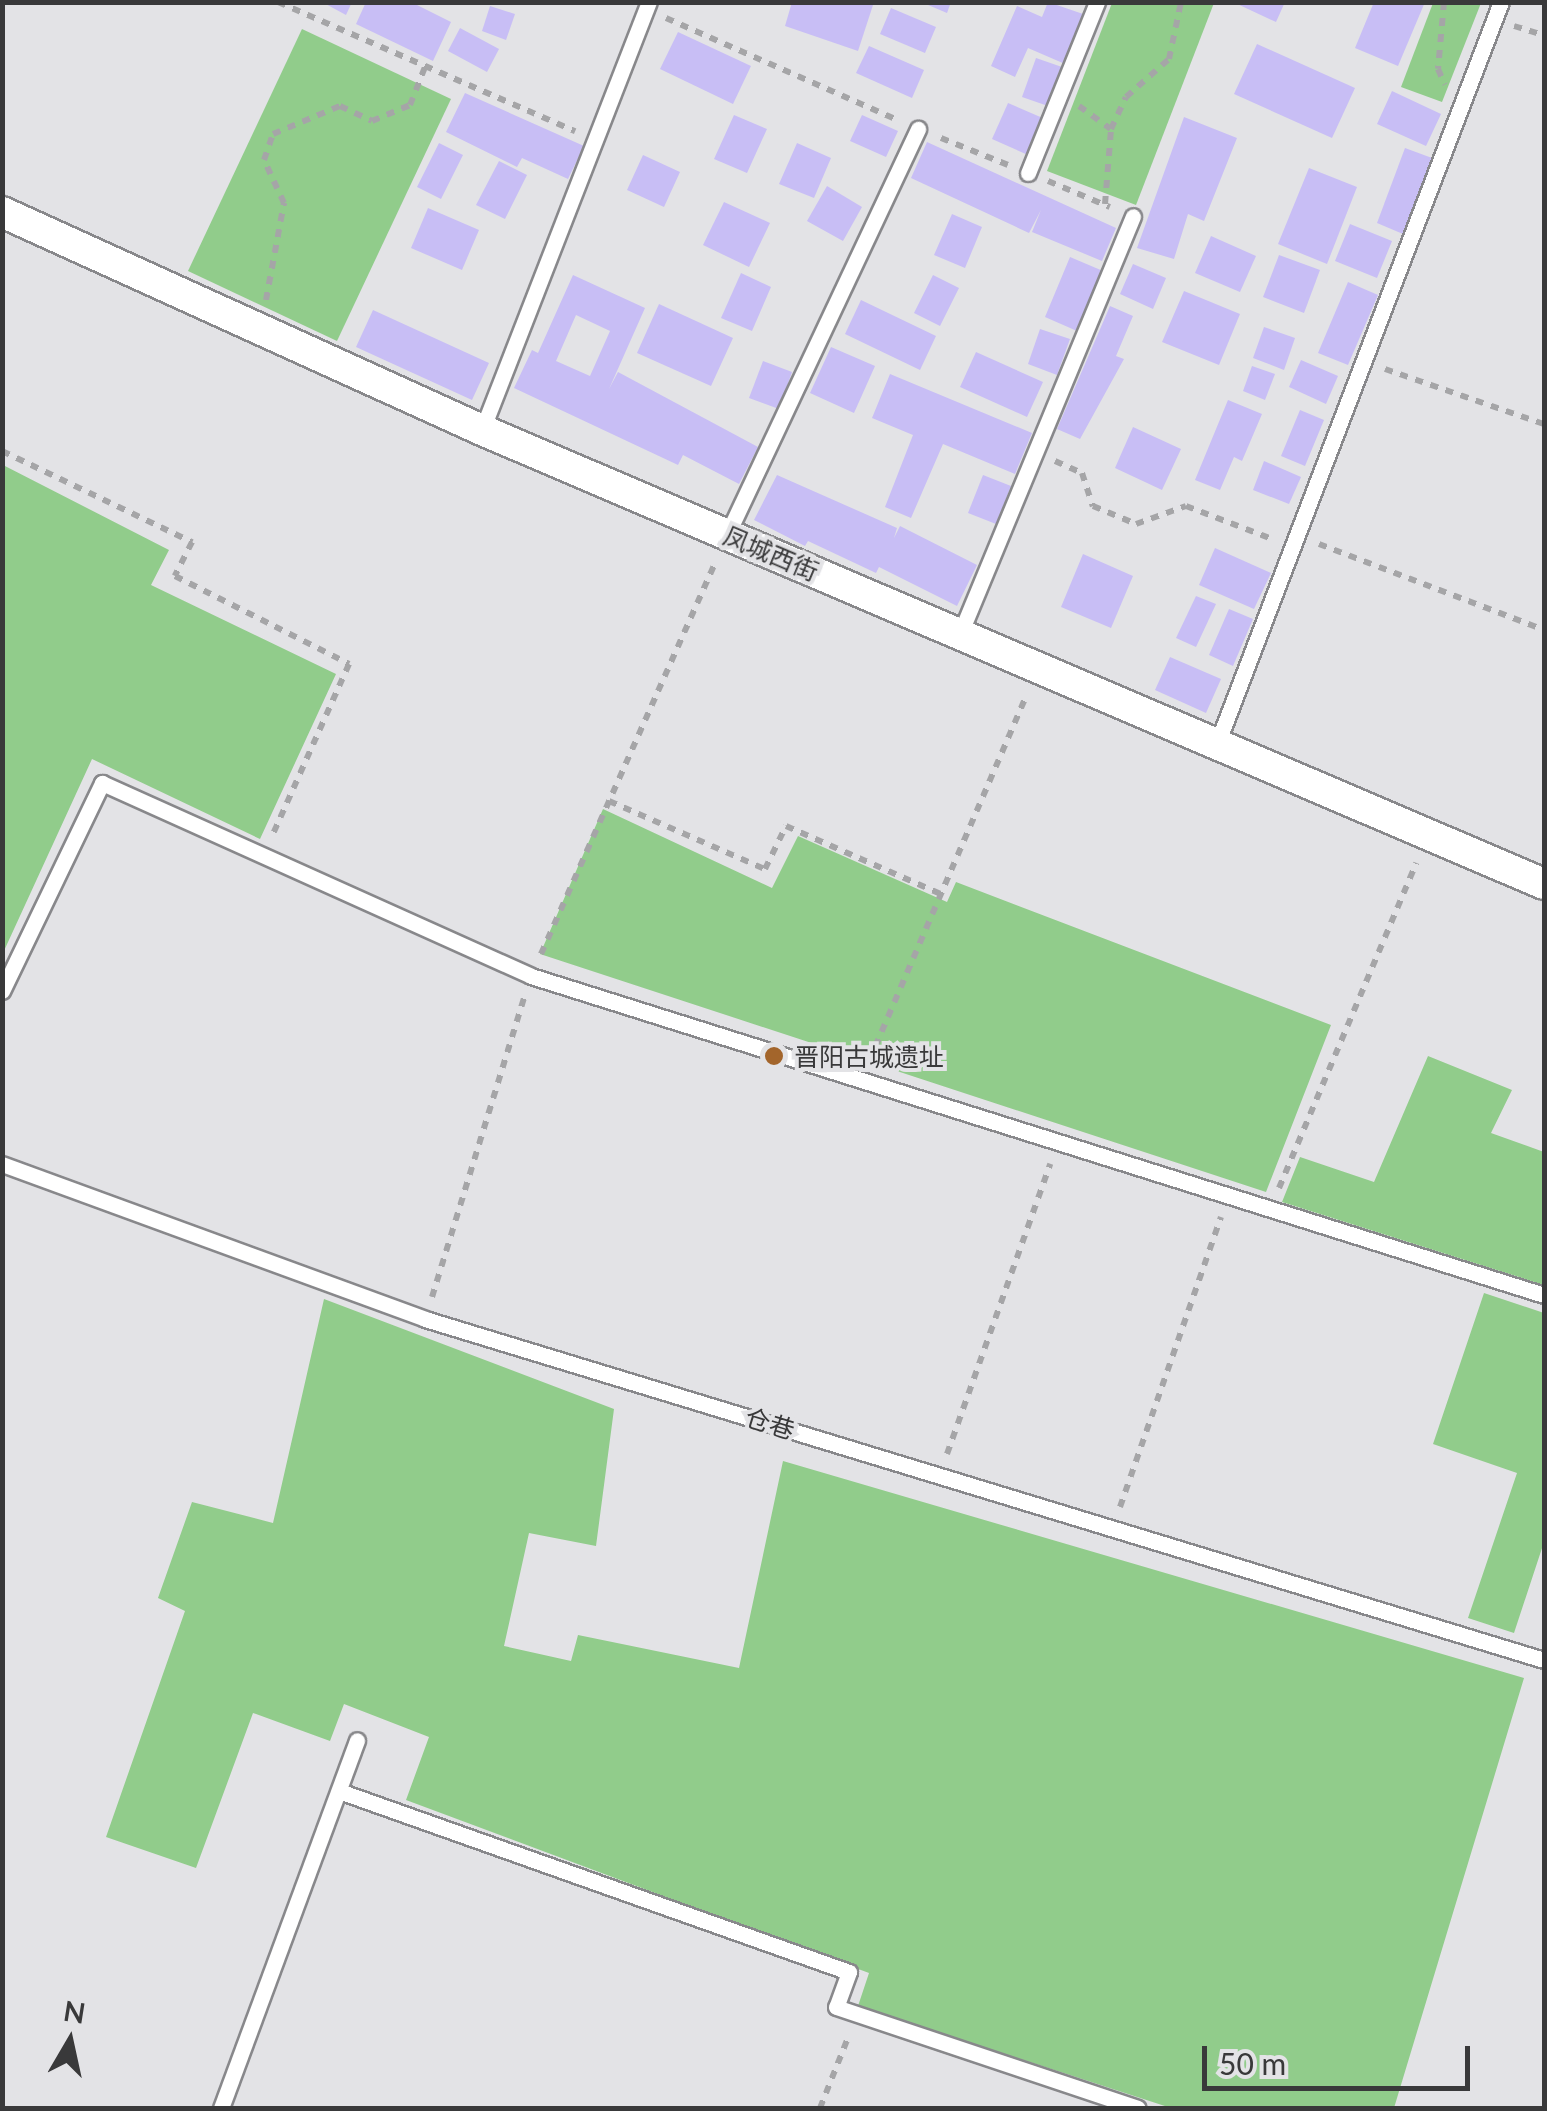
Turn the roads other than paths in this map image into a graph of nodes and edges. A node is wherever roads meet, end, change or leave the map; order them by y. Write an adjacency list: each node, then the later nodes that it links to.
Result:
1 (1096, 2): 5 (lane)
2 (1501, 2): 11 (lane)
3 (648, 6): 8 (lane)
4 (918, 128): 9 (lane)
5 (1028, 173)
6 (2, 212): 8 (street, 凤城西街)
7 (1133, 216): 10 (lane)
8 (482, 430): 9 (street, 凤城西街)
9 (728, 535): 10 (street, 凤城西街)
10 (960, 634): 11 (street, 凤城西街)
11 (1217, 744): 12 (street, 凤城西街)
12 (1544, 884)
13 (2, 992): 15 (lane)
14 (2, 1164): 16 (lane, 仓巷)
15 (1544, 1295)
16 (1544, 1660)
17 (357, 1740): 18 (lane)
18 (339, 1791): 19 (lane); 20 (lane)
19 (221, 2108)
20 (1138, 2108)

